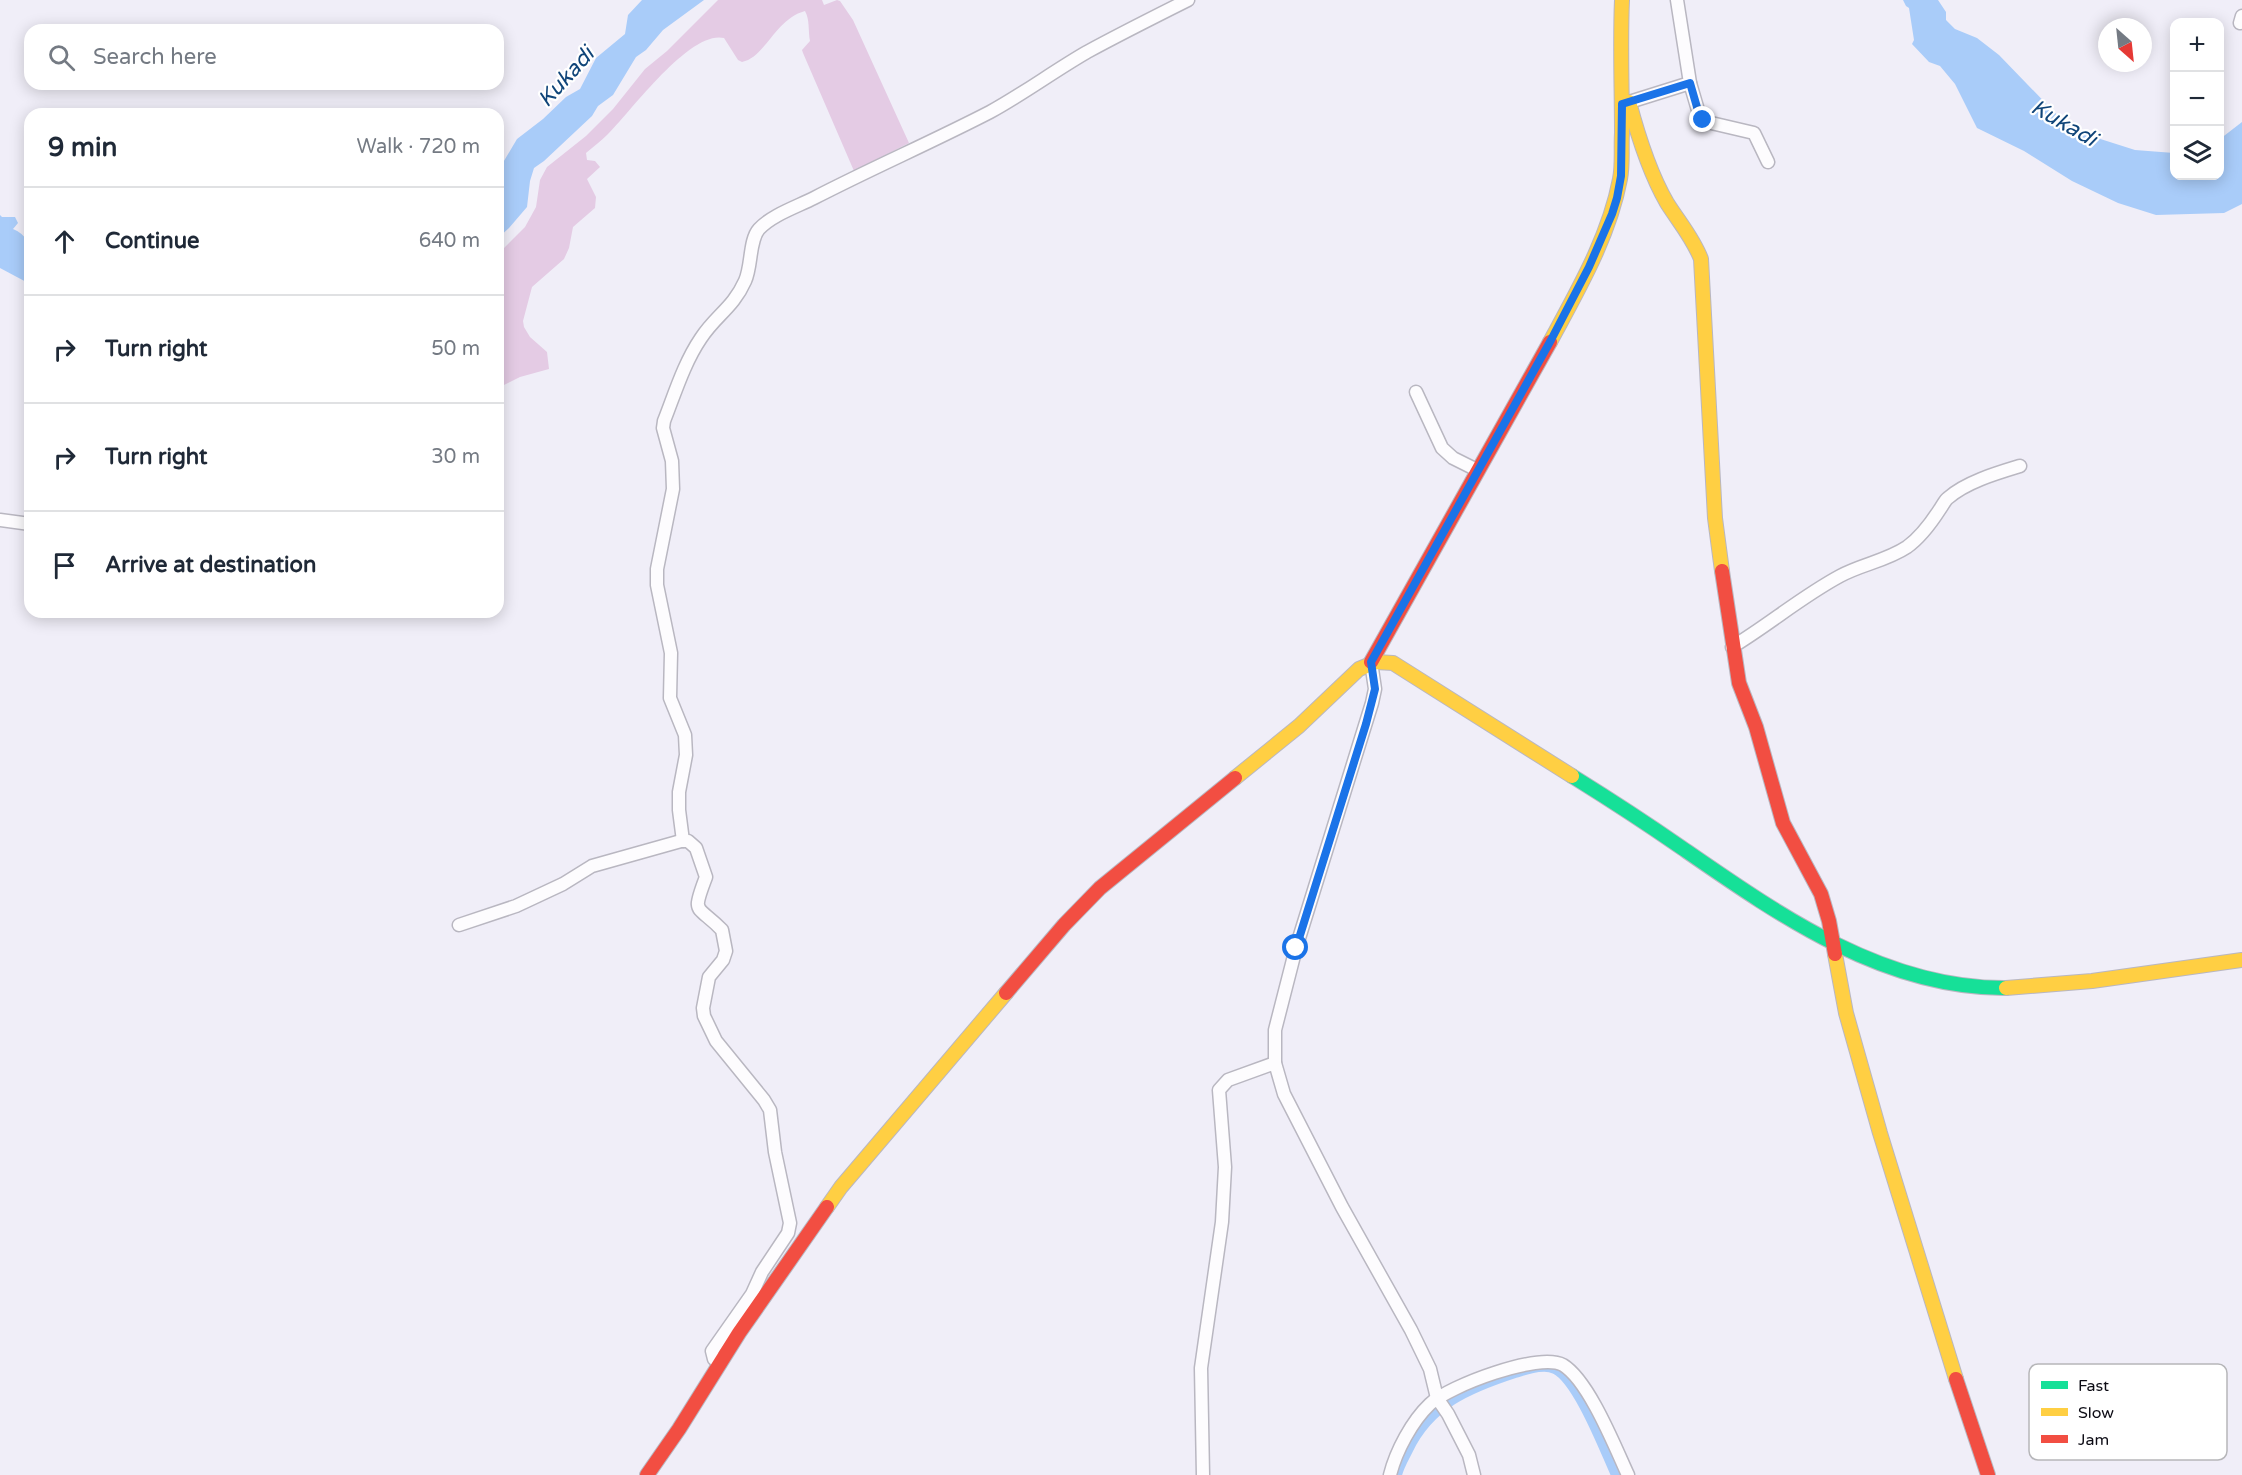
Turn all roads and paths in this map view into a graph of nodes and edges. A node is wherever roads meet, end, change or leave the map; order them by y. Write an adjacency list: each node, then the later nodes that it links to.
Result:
1 (1188, 0): 14 (street)
2 (1622, 0): 5 (street)
3 (1677, 0): 4 (street)
4 (1690, 83): 5 (street); 6 (street)
5 (1625, 103): 9 (street); 12 (street)
6 (1768, 162)
7 (1416, 392): 9 (street)
8 (2020, 466): 12 (street)
9 (1478, 470): 13 (street)
10 (0, 520): 11 (street)
11 (24, 523)
12 (1732, 647): 16 (street)
13 (1371, 662): 16 (street); 18 (street); 19 (street)
14 (683, 841): 15 (street); 19 (street)
15 (459, 925)
16 (1833, 942): 17 (street); 26 (street)
17 (2242, 960)
18 (1275, 1063): 20 (street); 22 (street)
19 (720, 1364): 21 (street)
20 (1442, 1405): 23 (street); 24 (street); 25 (street)
21 (646, 1475)
22 (1203, 1475)
23 (1390, 1475)
24 (1474, 1475)
25 (1628, 1475)
26 (1988, 1475)

